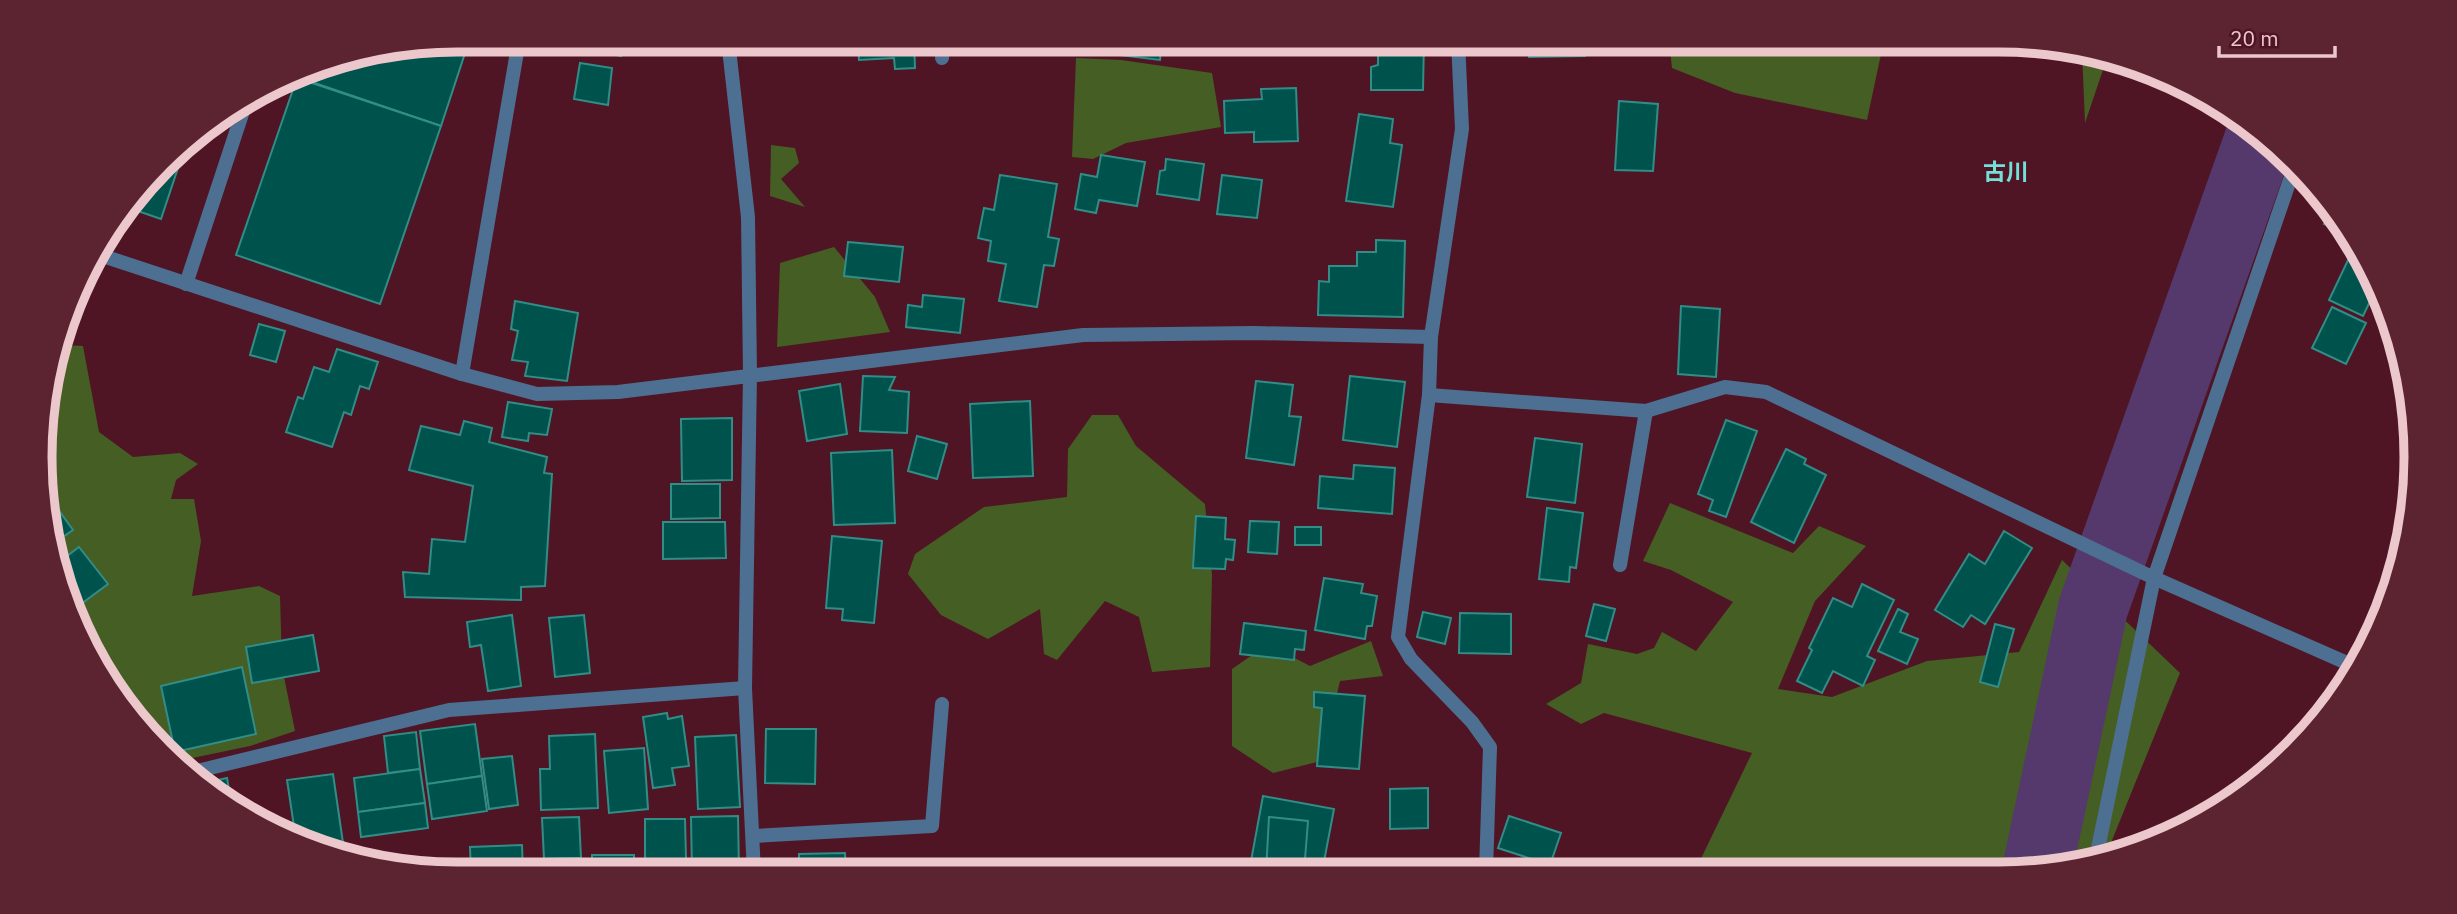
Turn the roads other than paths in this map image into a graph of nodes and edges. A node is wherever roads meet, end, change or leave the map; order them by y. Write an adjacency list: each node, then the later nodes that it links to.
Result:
1 (514, 52): 11 (street)
2 (728, 52): 12 (street)
3 (942, 52): 5 (street)
4 (1459, 52): 10 (street)
5 (942, 58)
6 (242, 115): 9 (street)
7 (2291, 176): 16 (street)
8 (106, 257): 9 (street)
9 (186, 284): 11 (street)
10 (1431, 337): 12 (street); 13 (street)
11 (462, 374): 12 (street)
12 (750, 374): 18 (street)
13 (1429, 395): 14 (street); 24 (street)
14 (1646, 411): 15 (street); 16 (street)
15 (1620, 565)
16 (2154, 579): 17 (street); 22 (street)
17 (2347, 663)
18 (745, 688): 20 (street); 21 (street)
19 (942, 704): 21 (street)
20 (201, 770)
21 (754, 836): 23 (street)
22 (2098, 850)
23 (754, 862)
24 (1486, 862)

